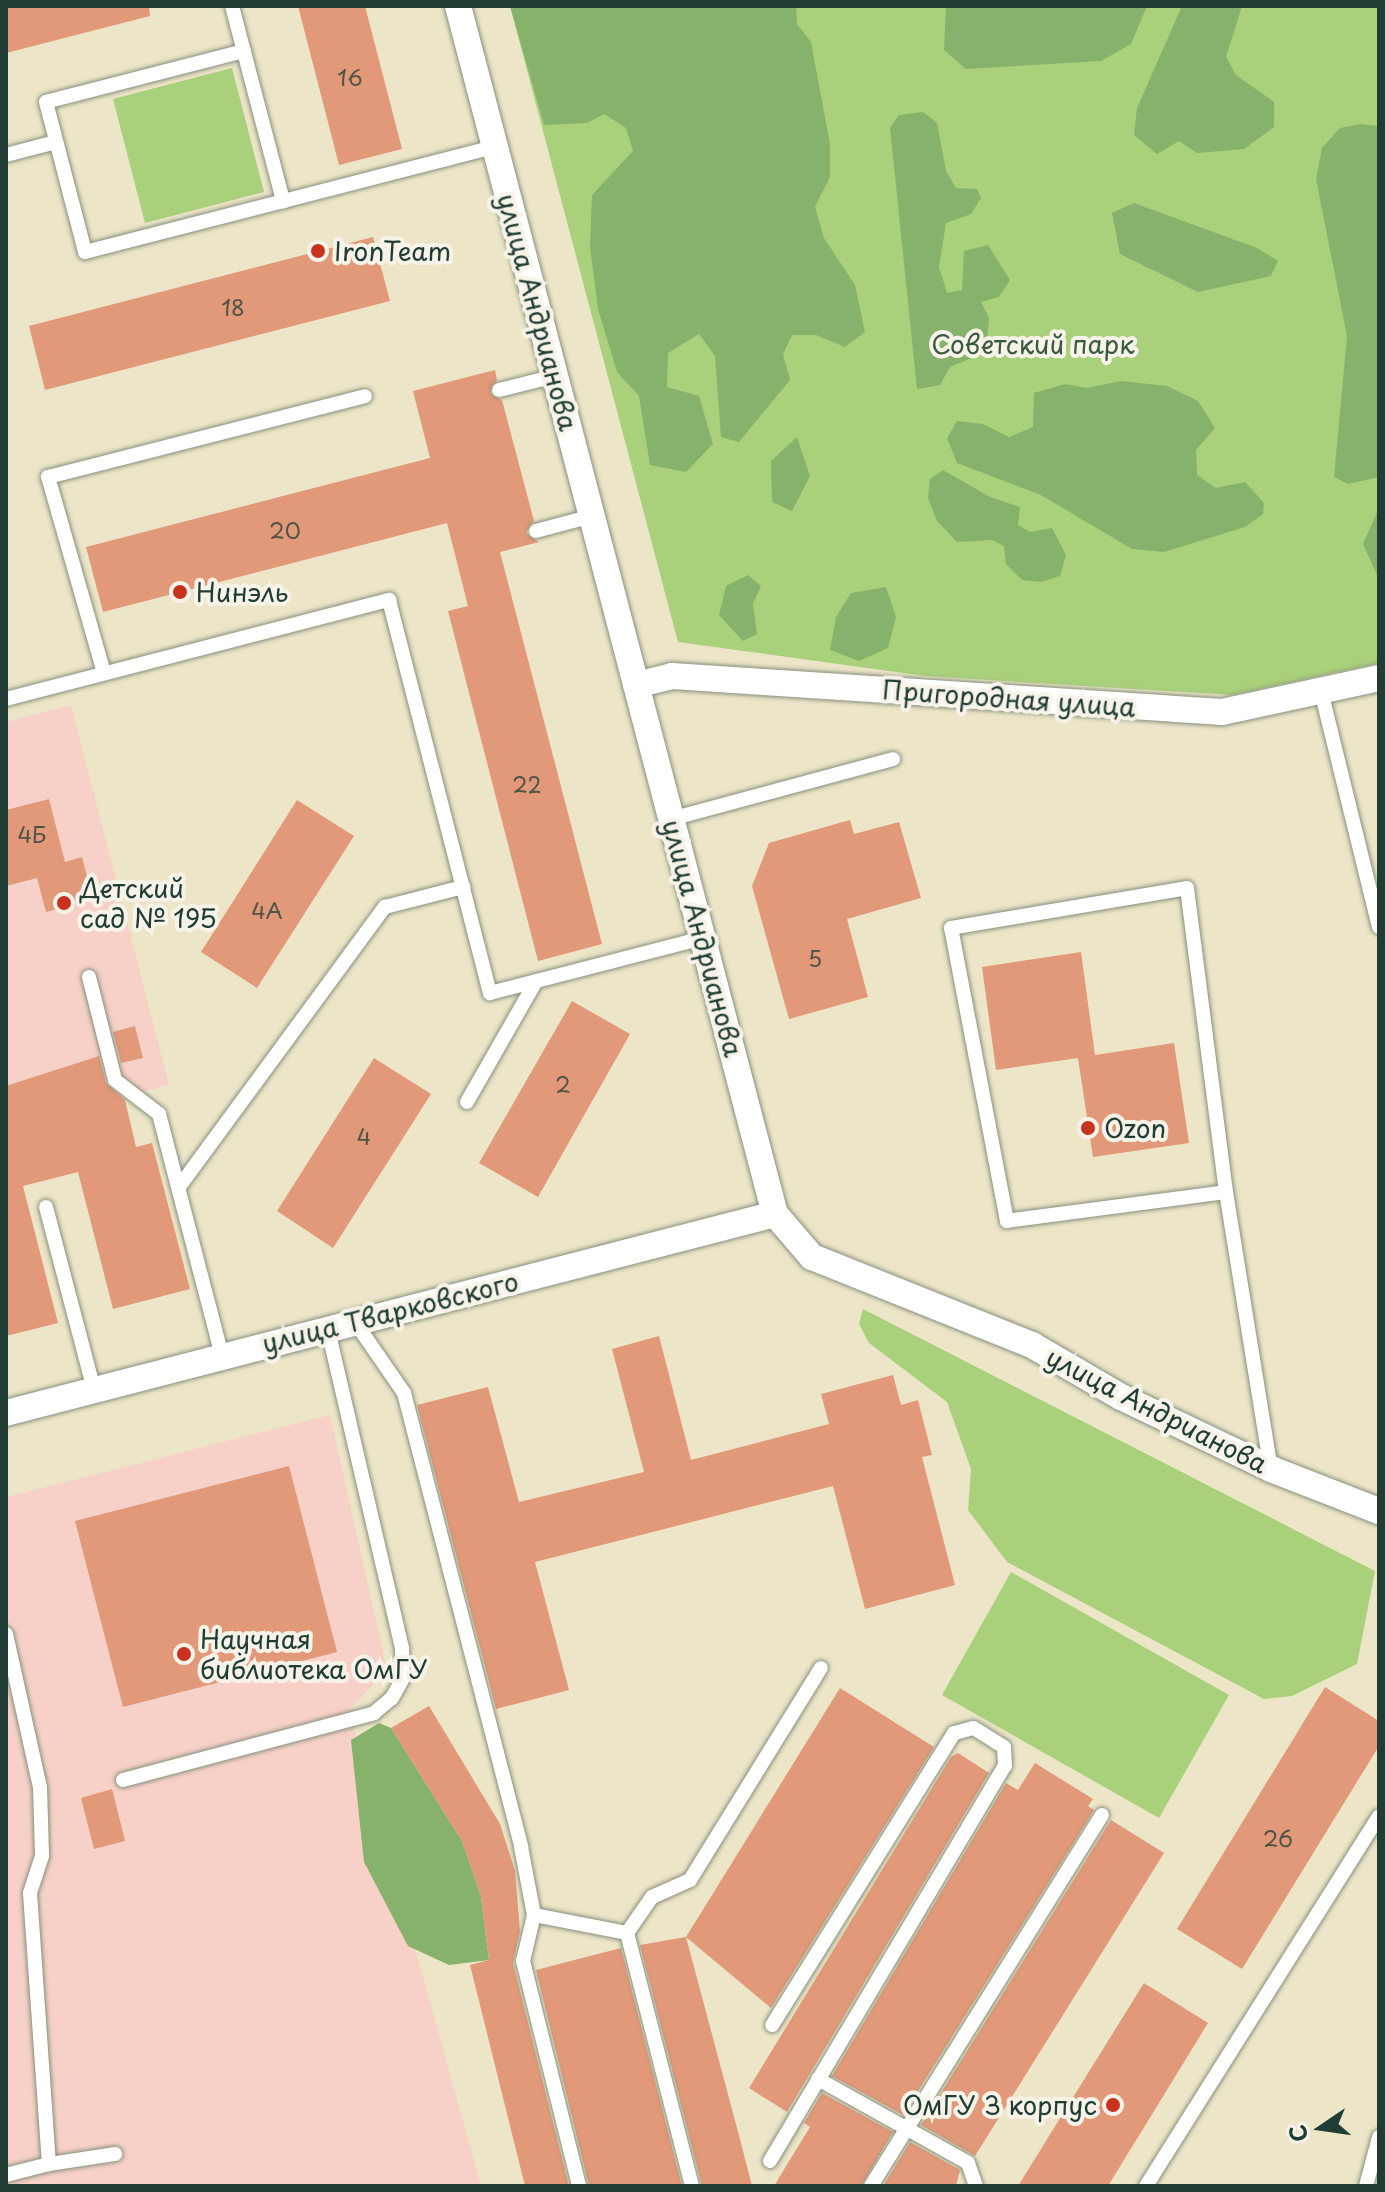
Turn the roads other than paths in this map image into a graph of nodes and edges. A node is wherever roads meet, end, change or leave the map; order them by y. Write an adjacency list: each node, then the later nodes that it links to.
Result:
1 (232, 6): 3 (lane)
2 (458, 6): 5 (street, улица Андрианова)
3 (244, 51): 4 (lane); 7 (lane)
4 (56, 142): 6 (lane); 7 (lane)
5 (495, 147): 7 (lane); 8 (street, улица Андрианова)
6 (6, 155)
7 (283, 201)
8 (555, 376): 9 (lane); 11 (street, улица Андрианова)
9 (499, 390)
10 (365, 396): 13 (lane)
11 (592, 516): 12 (lane); 15 (street, улица Андрианова)
12 (536, 531)
13 (104, 673): 17 (lane); 20 (lane)
14 (1379, 678): 16 (street, Пригородная улица)
15 (636, 685): 16 (street, Пригородная улица); 19 (street, улица Андрианова)
16 (1321, 691): 21 (lane)
17 (6, 699)
18 (893, 759): 19 (lane)
19 (671, 819): 22 (street, улица Андрианова)
20 (463, 887): 24 (lane); 26 (lane)
21 (1379, 927)
22 (702, 938): 24 (lane); 29 (street, улица Андрианова)
23 (89, 977): 26 (lane)
24 (536, 981): 25 (lane)
25 (467, 1102)
26 (179, 1187): 32 (lane)
27 (1226, 1192): 27 (lane); 35 (lane)
28 (46, 1207): 33 (lane)
29 (775, 1214): 30 (street, улица Тварковского); 35 (street, улица Андрианова)
30 (355, 1322): 31 (street, улица Тварковского); 42 (lane)
31 (328, 1329): 32 (street, улица Тварковского); 39 (lane)
32 (222, 1356): 33 (street, улица Тварковского)
33 (94, 1390): 34 (street, улица Тварковского)
34 (6, 1413)
35 (1271, 1469): 36 (street, улица Андрианова)
36 (1379, 1511)
37 (6, 1634): 50 (lane)
38 (821, 1668): 43 (lane)
39 (123, 1780)
40 (1102, 1815): 46 (lane)
41 (1379, 1816): 56 (lane)
42 (534, 1915): 43 (lane); 52 (lane)
43 (627, 1933): 53 (lane)
44 (772, 2025): 45 (lane)
45 (818, 2079): 46 (lane); 49 (lane)
46 (907, 2130): 54 (lane); 55 (lane)
47 (1379, 2137): 57 (lane)
48 (115, 2154): 50 (lane)
49 (770, 2161)
50 (49, 2164): 51 (lane)
51 (6, 2175)
52 (579, 2186)
53 (692, 2186)
54 (871, 2186)
55 (976, 2186)
56 (1146, 2186)
57 (1366, 2186)

